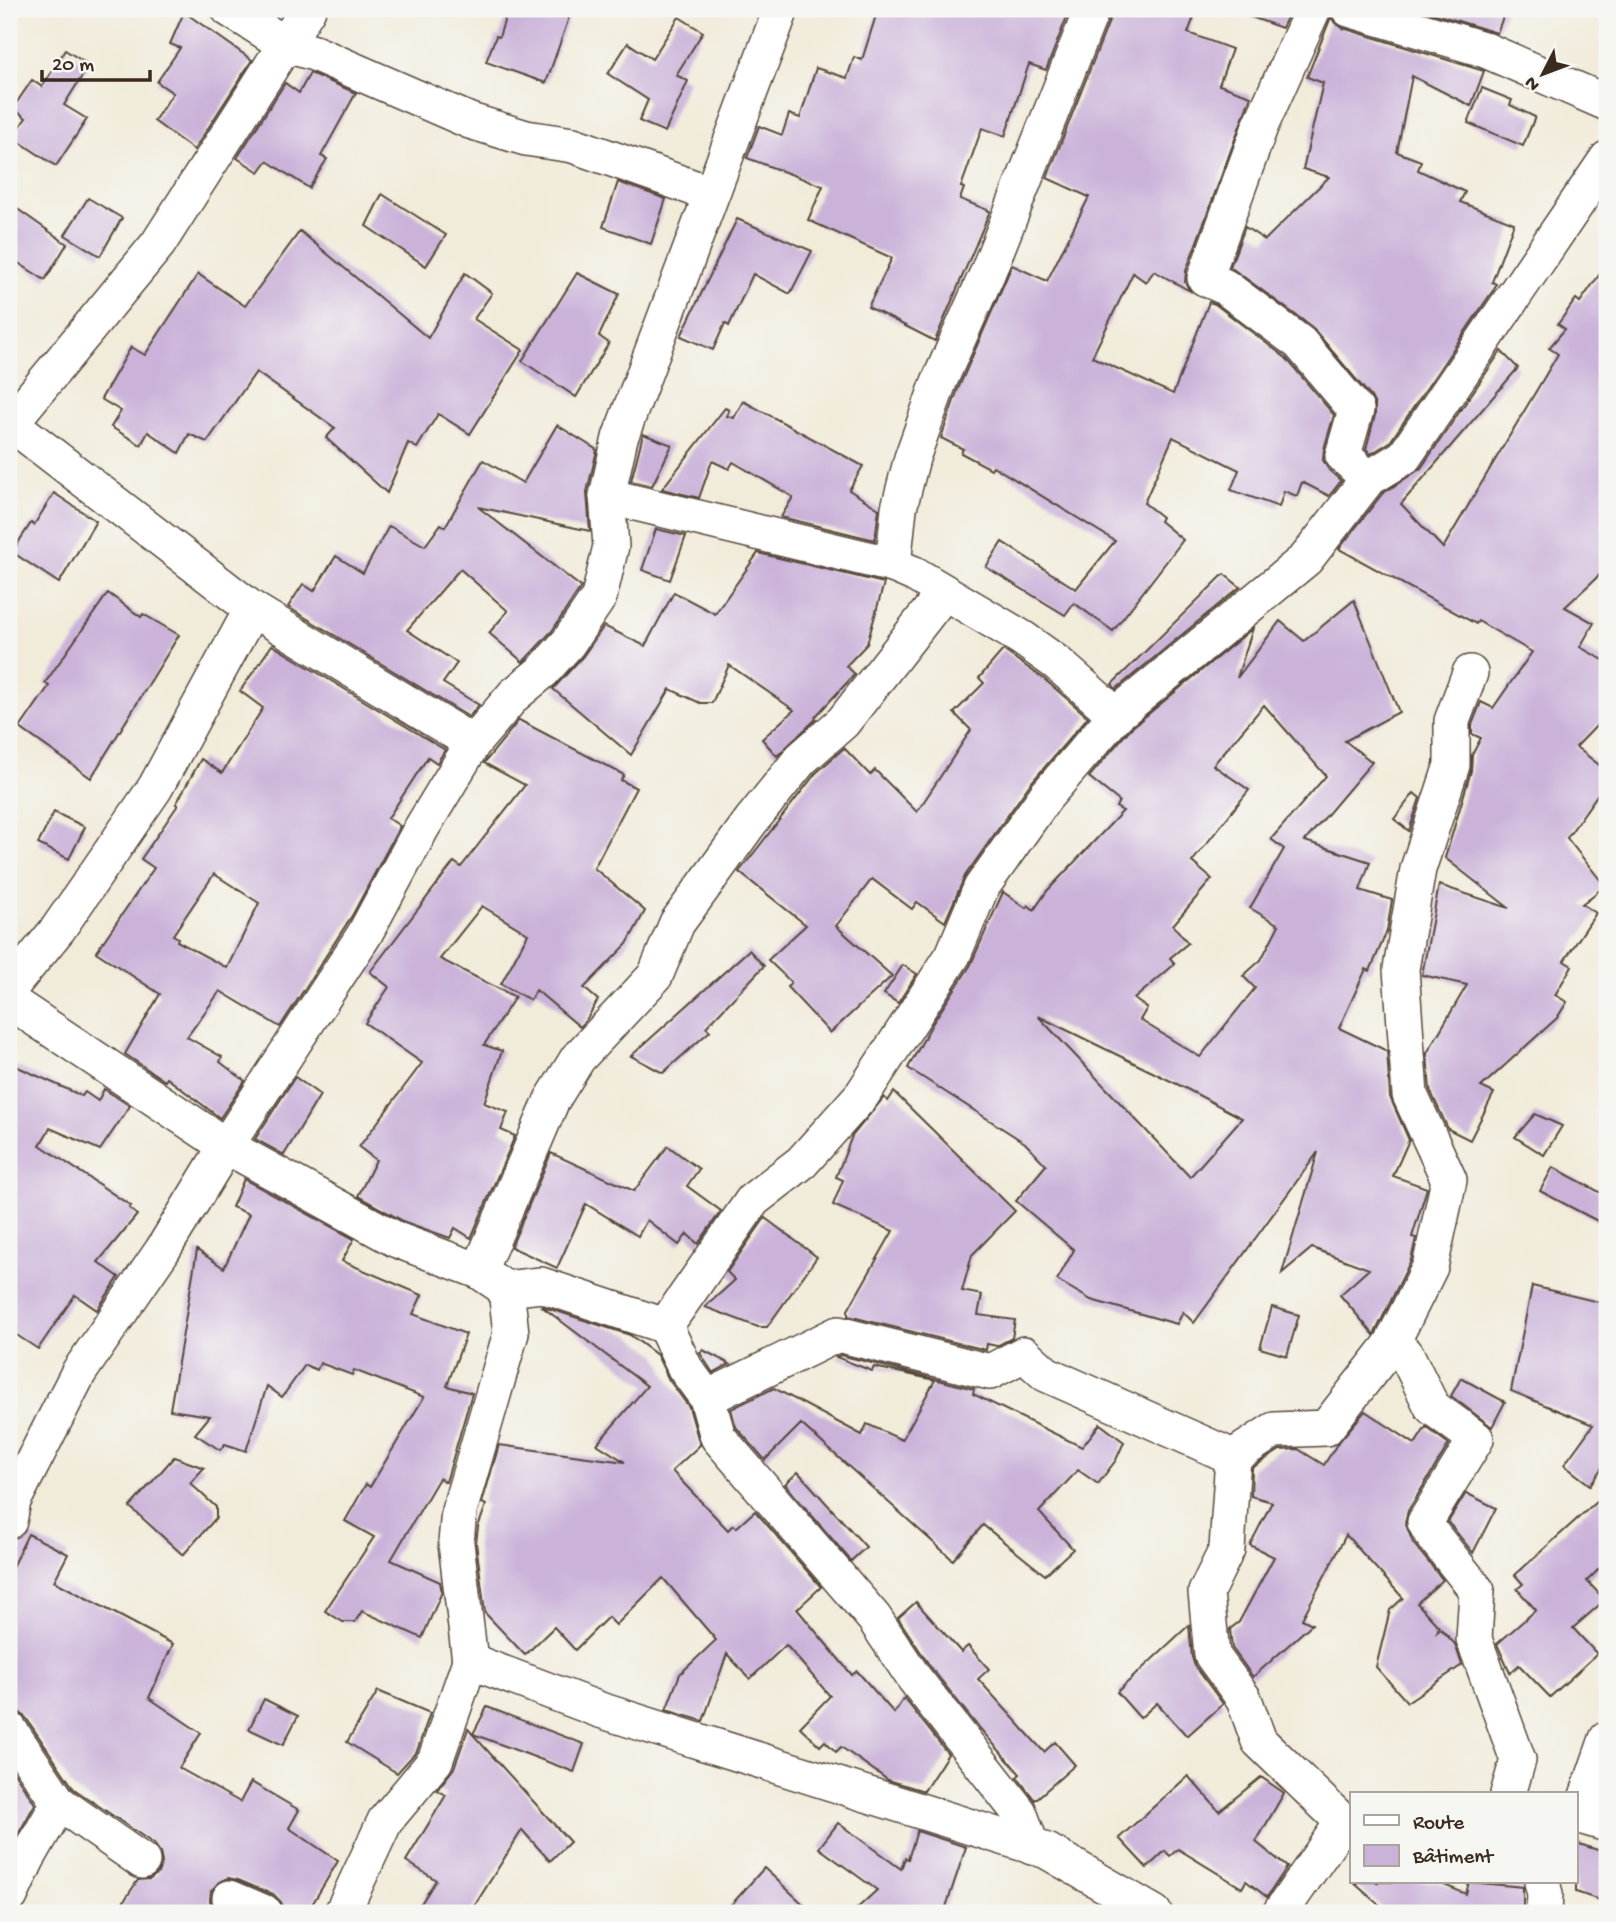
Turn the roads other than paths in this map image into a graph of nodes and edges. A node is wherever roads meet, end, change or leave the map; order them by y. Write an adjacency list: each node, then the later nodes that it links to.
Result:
1 (229, 9): 7 (street)
2 (308, 9): 7 (street)
3 (781, 9): 10 (street)
4 (1092, 9): 14 (street)
5 (1313, 9): 12 (street)
6 (1349, 9): 8 (street)
7 (287, 45): 10 (street); 11 (street)
8 (1607, 103)
9 (1607, 159): 12 (street)
10 (711, 194): 13 (street)
11 (9, 424): 16 (street)
12 (1368, 479): 18 (street)
13 (607, 496): 14 (street); 19 (street)
14 (893, 565): 15 (street)
15 (943, 593): 18 (street); 23 (street)
16 (252, 609): 19 (street); 20 (street)
17 (1470, 673): 25 (street)
18 (1116, 715): 24 (street)
19 (473, 743): 22 (street)
20 (9, 989)
21 (9, 1001): 22 (street)
22 (226, 1146): 23 (street); 28 (street)
23 (492, 1280): 24 (street); 29 (street)
24 (665, 1326): 26 (street)
25 (1391, 1345): 27 (street); 32 (street)
26 (707, 1398): 27 (street); 36 (street)
27 (1233, 1457): 35 (street)
28 (9, 1521)
29 (470, 1661): 36 (street); 42 (street)
30 (9, 1729): 33 (street)
31 (1607, 1739): 34 (street)
32 (1509, 1792)
33 (59, 1803): 37 (street); 40 (street)
34 (1587, 1819)
35 (1347, 1822): 44 (street)
36 (1032, 1847): 43 (street)
37 (142, 1861)
38 (1542, 1884): 45 (street)
39 (230, 1898): 41 (street)
40 (16, 1901)
41 (265, 1913)
42 (342, 1913)
43 (1154, 1913)
44 (1280, 1913)
45 (1544, 1913)

